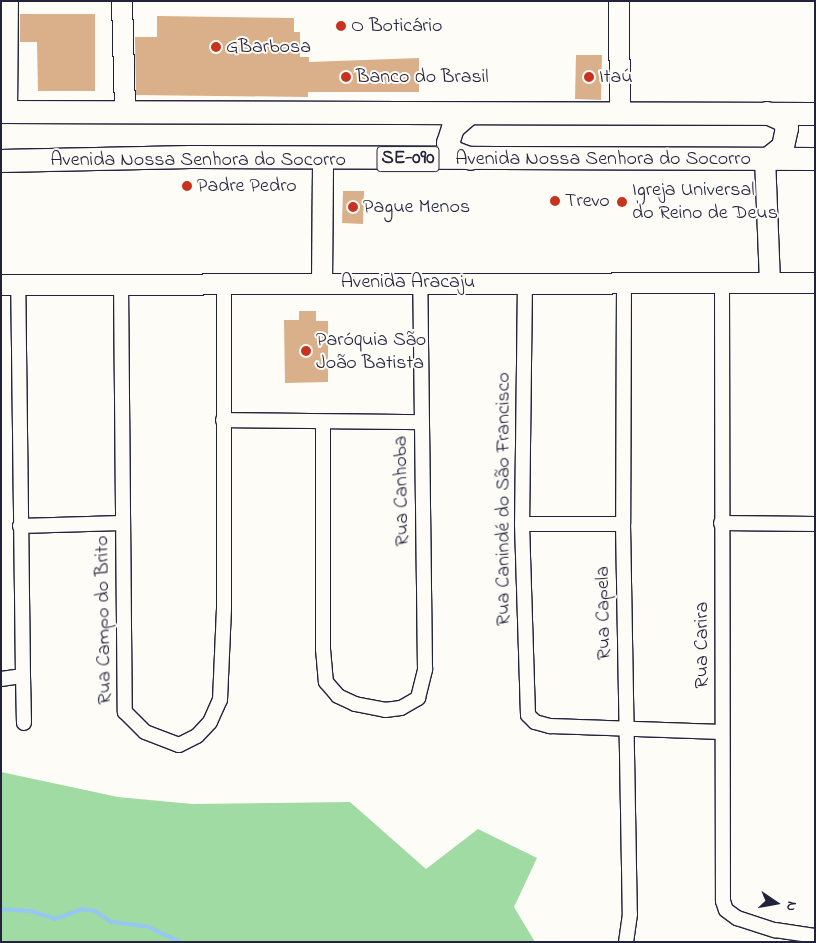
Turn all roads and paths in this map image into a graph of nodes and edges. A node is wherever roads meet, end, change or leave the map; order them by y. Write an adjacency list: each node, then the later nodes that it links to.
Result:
1 (8, 1): 5 (street)
2 (122, 1): 4 (street)
3 (619, 1): 6 (street)
4 (125, 110): 5 (main road, SE-090); 8 (main road, SE-090)
5 (4, 112)
6 (620, 113): 7 (main road, SE-090); 8 (main road, SE-090)
7 (766, 113): 9 (main road, SE-090); 11 (main road)
8 (469, 114): 13 (main road)
9 (815, 114)
10 (323, 158): 13 (main road, Avenida Nossa Senhora do Socorro / SE-090); 14 (main road, Avenida Nossa Senhora do Socorro / SE-090); 16 (street)
11 (767, 158): 12 (main road, Avenida Nossa Senhora do Socorro / SE-090); 13 (main road, Avenida Nossa Senhora do Socorro / SE-090); 21 (street)
12 (815, 159)
13 (471, 160)
14 (1, 161)
15 (121, 282): 19 (street, Avenida Aracaju); 23 (street, Avenida Aracaju); 28 (street, Rua Campo do Brito)
16 (322, 282): 17 (street, Avenida Aracaju); 19 (street, Avenida Aracaju)
17 (420, 282): 18 (street, Avenida Aracaju); 27 (street, Rua Canhoba)
18 (525, 282): 20 (street, Avenida Aracaju); 30 (street, Rua Canindé do São Francisco)
19 (224, 283): 25 (street, Rua Campo do Brito)
20 (624, 283): 24 (street, Avenida Aracaju); 31 (street, Rua Capela)
21 (770, 283): 22 (street, Avenida Aracaju); 24 (street, Avenida Aracaju)
22 (815, 283)
23 (10, 284): 33 (street)
24 (722, 284): 29 (street, Rua Carira)
25 (223, 420): 26 (street); 28 (street, Rua Campo do Brito)
26 (323, 422): 27 (street); 27 (street, Rua Canhoba)
27 (421, 422)
28 (122, 523): 33 (street)
29 (721, 523): 32 (street); 38 (street, Rua Carira)
30 (522, 524): 31 (street); 37 (street, Rua Canindé do São Francisco)
31 (623, 524): 37 (street, Rua Capela)
32 (815, 524)
33 (20, 526): 34 (street)
34 (23, 676): 35 (street); 36 (street)
35 (1, 679)
36 (24, 724)
37 (626, 729): 38 (street); 40 (street, Rua Capela)
38 (722, 732): 39 (street, Rua Carira)
39 (815, 936)
40 (626, 942)

